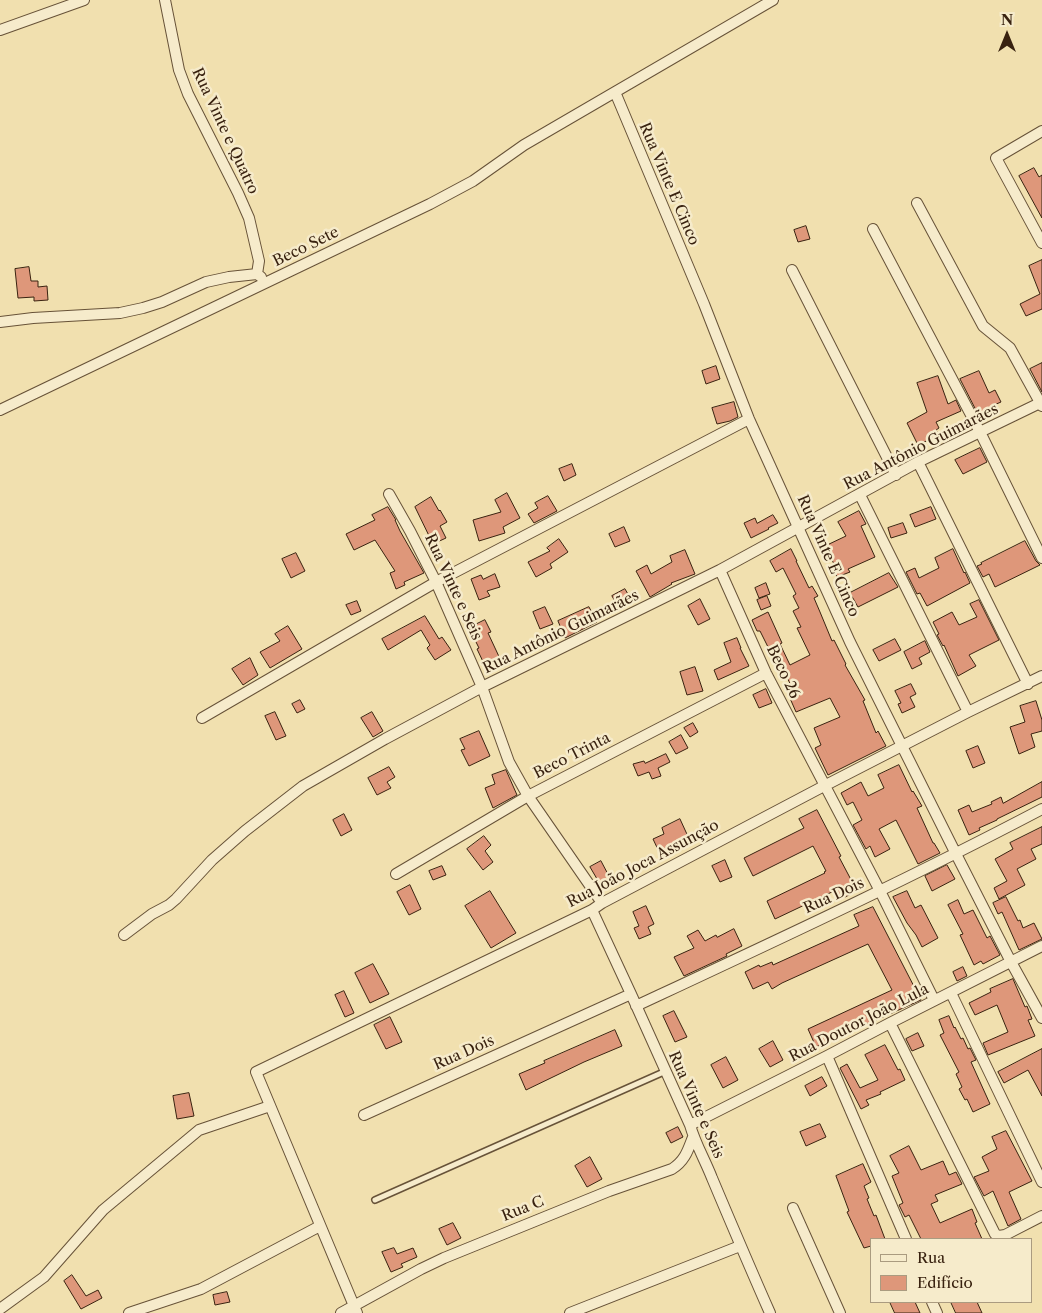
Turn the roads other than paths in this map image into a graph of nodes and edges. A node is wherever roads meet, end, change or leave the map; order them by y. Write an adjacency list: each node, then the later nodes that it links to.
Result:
1 (84, 0): 4 (street)
2 (164, 0): 11 (street, Rua Vinte e Quatro)
3 (774, 0): 5 (street, Beco Sete)
4 (0, 30)
5 (615, 92): 12 (street, Beco Sete); 16 (street, Rua Vinte E Cinco)
6 (1042, 131): 9 (street)
7 (917, 204): 14 (street)
8 (872, 229): 17 (street)
9 (1042, 243)
10 (792, 270): 19 (street)
11 (257, 274): 12 (street); 13 (street)
12 (268, 282): 15 (street, Beco Sete)
13 (0, 322)
14 (1041, 404): 17 (street, Rua Antônio Guimarães)
15 (0, 410)
16 (749, 419): 22 (street, Rua Vinte E Cinco); 25 (street)
17 (980, 432): 18 (street, Rua Antônio Guimarães); 23 (street)
18 (918, 462): 19 (street, Rua Antônio Guimarães); 28 (street)
19 (896, 475): 21 (street, Rua Antônio Guimarães)
20 (389, 494): 25 (street, Rua Vinte e Seis)
21 (860, 495): 22 (street, Rua Antônio Guimarães); 30 (street)
22 (799, 527): 24 (street, Rua Antônio Guimarães); 32 (street, Rua Vinte E Cinco)
23 (1042, 558)
24 (720, 570): 26 (street, Beco 26); 29 (street, Rua Antônio Guimarães)
25 (436, 582): 29 (street, Rua Vinte e Seis); 31 (street)
26 (766, 673): 33 (street, Beco 26); 34 (street, Beco Trinta)
27 (1042, 676): 28 (street, Rua João Joca Assunção)
28 (1028, 684): 30 (street, Rua João Joca Assunção)
29 (482, 687): 34 (street, Rua Vinte e Seis); 41 (street, Rua Antônio Guimarães)
30 (968, 712): 32 (street, Rua João Joca Assunção)
31 (202, 718)
32 (902, 746): 33 (street, Rua João Joca Assunção); 36 (street, Rua Vinte E Cinco)
33 (824, 786): 38 (street, Beco 26); 39 (street, Rua João Joca Assunção)
34 (528, 796): 37 (street, Beco Trinta); 39 (street, Rua Vinte e Seis)
35 (1042, 809): 36 (street, Rua Dois)
36 (956, 854): 38 (street, Rua Dois); 43 (street, Rua Vinte E Cinco)
37 (396, 874)
38 (880, 891): 46 (street, Beco 26); 47 (street, Rua Dois)
39 (602, 902): 40 (street, Rua João Joca Assunção)
40 (592, 910): 45 (street, Rua Vinte e Seis); 52 (street, Rua João Joca Assunção)
41 (124, 935)
42 (1042, 946): 43 (street, Rua Doutor João Lula)
43 (1011, 962): 44 (street, Rua Doutor João Lula); 48 (street, Rua Vinte E Cinco)
44 (951, 993): 46 (street, Rua Doutor João Lula); 56 (street)
45 (631, 994): 47 (street, Rua Vinte e Seis); 53 (street, Rua Dois)
46 (934, 1000): 49 (street, Rua Doutor João Lula)
47 (636, 1006): 51 (street, Rua Vinte e Seis)
48 (1042, 1018)
49 (890, 1023): 50 (street, Rua Doutor João Lula); 59 (street)
50 (827, 1056): 54 (street, Rua Doutor João Lula); 61 (street)
51 (666, 1071): 54 (street, Rua Vinte e Seis); 57 (lane)
52 (270, 1106): 60 (street); 63 (street)
53 (364, 1115)
54 (690, 1125): 55 (street, Rua Vinte e Seis)
55 (693, 1137): 62 (street, Rua Vinte e Seis); 64 (street, Rua C)
56 (1042, 1182)
57 (374, 1200)
58 (793, 1208): 69 (street)
59 (1042, 1216)
60 (320, 1226): 64 (street); 65 (street)
61 (906, 1238)
62 (740, 1246): 67 (street); 68 (street, Rua Vinte e Seis)
63 (0, 1309)
64 (356, 1310): 66 (street, Rua C)
65 (129, 1313)
66 (341, 1313)
67 (570, 1313)
68 (770, 1313)
69 (840, 1313)

